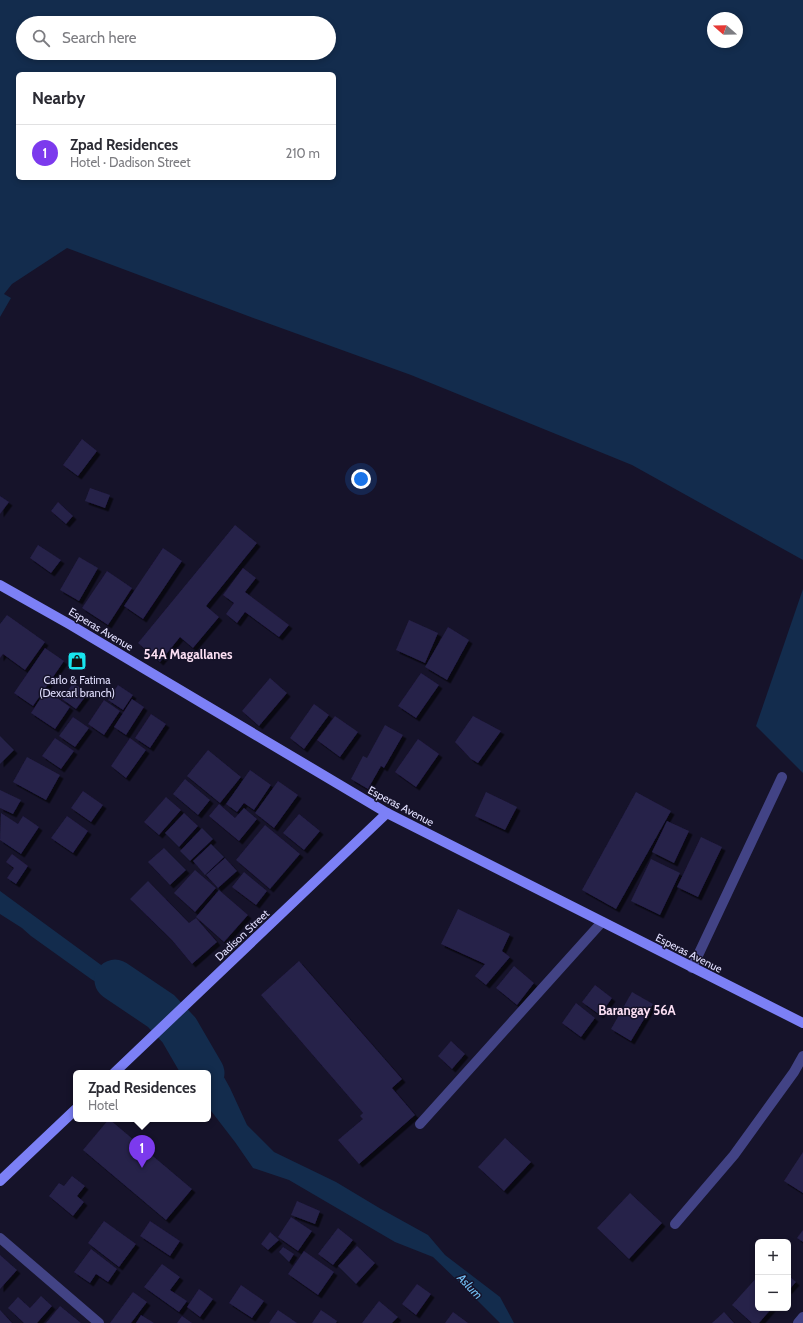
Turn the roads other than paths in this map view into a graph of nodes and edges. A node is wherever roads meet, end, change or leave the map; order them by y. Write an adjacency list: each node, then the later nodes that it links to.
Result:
1 (0, 585): 3 (street, Esperas Avenue)
2 (782, 777): 5 (street)
3 (387, 814): 4 (street, Esperas Avenue); 8 (street, Dadison Street)
4 (602, 922): 5 (street, Esperas Avenue); 10 (street)
5 (692, 968): 6 (street, Esperas Avenue)
6 (803, 1023)
7 (803, 1056): 12 (street)
8 (117, 1070)
9 (73, 1112): 11 (street)
10 (420, 1124)
11 (0, 1181)
12 (675, 1224)
13 (0, 1238): 15 (street)
14 (803, 1316): 16 (street)
15 (99, 1323)
16 (798, 1323)

